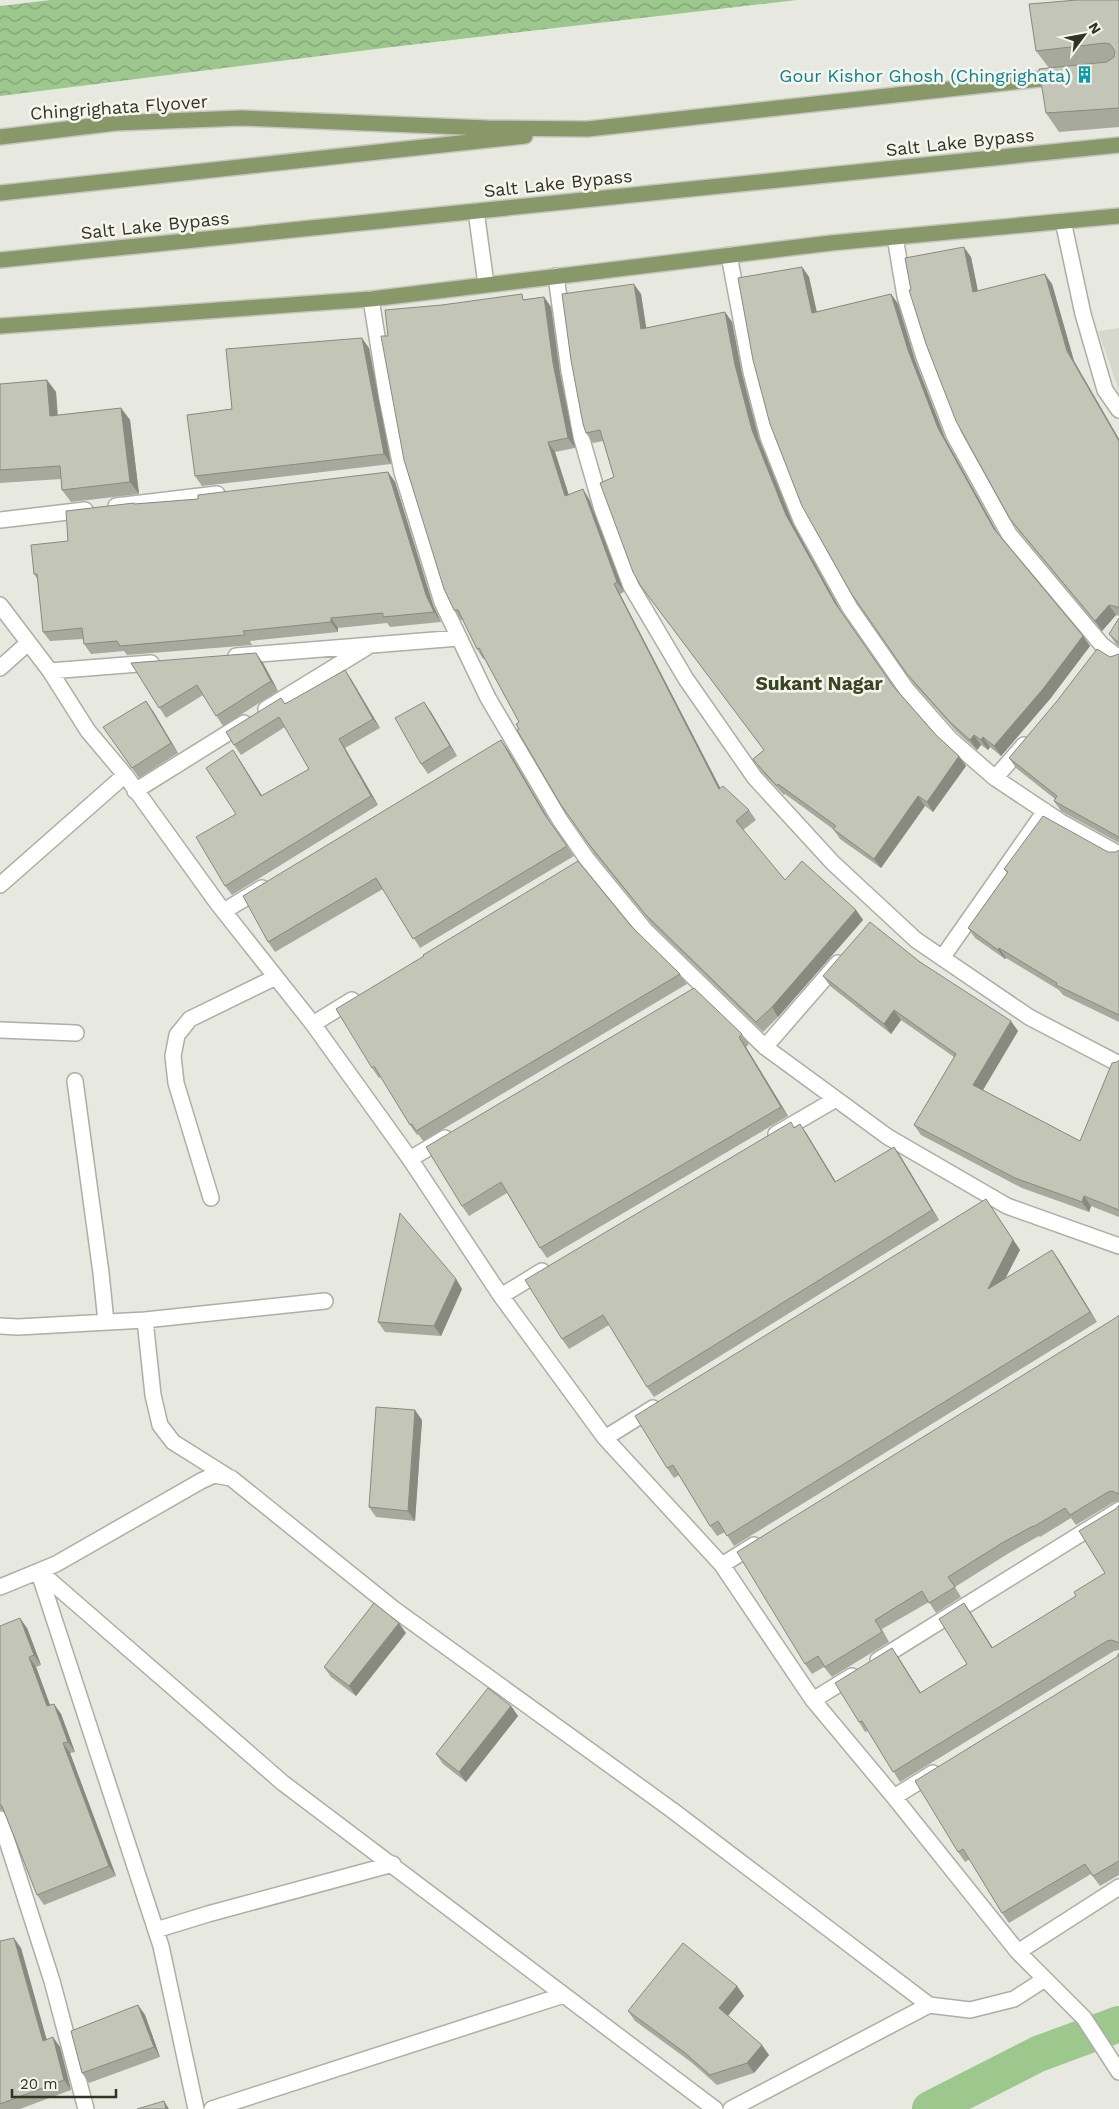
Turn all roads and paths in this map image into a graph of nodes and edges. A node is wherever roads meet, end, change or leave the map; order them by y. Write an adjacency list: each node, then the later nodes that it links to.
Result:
1 (1071, 76): 2 (main road)
2 (588, 129): 3 (main road, Chingrighata Flyover); 5 (main road)
3 (0, 137)
4 (1119, 145): 6 (main road, Salt Lake Bypass)
5 (0, 193)
6 (476, 211): 11 (main road, Salt Lake Bypass); 13 (street)
7 (1119, 216): 8 (main road)
8 (1063, 221): 9 (main road); 16 (street)
9 (895, 237): 10 (main road); 24 (street)
10 (729, 255): 12 (main road); 33 (street)
11 (0, 260)
12 (556, 276): 13 (main road); 41 (street)
13 (486, 284): 14 (main road)
14 (370, 298): 15 (main road); 21 (street)
15 (0, 326)
16 (1119, 410)
17 (235, 492): 18 (street)
18 (0, 520)
19 (0, 605): 22 (street)
20 (1113, 631): 24 (street)
21 (459, 638): 23 (street); 43 (street)
22 (28, 643): 29 (street); 30 (street)
23 (370, 645): 25 (street); 34 (street)
24 (1102, 645): 26 (street); 27 (street)
25 (225, 657)
26 (1119, 658)
27 (1091, 660)
28 (166, 662): 30 (street)
29 (0, 668)
30 (50, 671): 32 (street)
31 (1033, 734): 33 (street)
32 (125, 775): 34 (street); 38 (street)
33 (996, 778): 35 (street)
34 (135, 791): 39 (street)
35 (1045, 811): 36 (street); 41 (street)
36 (1119, 854)
37 (275, 880): 39 (street)
38 (0, 884)
39 (224, 911): 42 (street)
40 (850, 949): 49 (street)
41 (942, 958): 50 (street)
42 (276, 977): 46 (street); 56 (street)
43 (703, 985): 45 (street); 49 (street)
44 (364, 993): 46 (street)
45 (686, 995)
46 (313, 1024): 55 (street)
47 (0, 1030): 48 (street)
48 (76, 1033)
49 (765, 1047): 52 (street)
50 (1119, 1064)
51 (75, 1082): 64 (street)
52 (836, 1099): 54 (street); 57 (street)
53 (460, 1129): 55 (street)
54 (767, 1139)
55 (410, 1159): 61 (street)
56 (211, 1198)
57 (992, 1198): 58 (street); 59 (street)
58 (976, 1208)
59 (1119, 1246)
60 (552, 1266): 61 (street)
61 (501, 1296): 67 (street)
62 (325, 1301): 63 (street)
63 (145, 1320): 64 (street); 68 (street)
64 (106, 1322): 65 (street)
65 (0, 1326)
66 (664, 1401): 67 (street)
67 (606, 1438): 71 (street)
68 (231, 1478): 72 (street); 84 (street)
69 (1119, 1510): 74 (street)
70 (764, 1539): 71 (street)
71 (722, 1565): 74 (street)
72 (39, 1571): 73 (street); 78 (street); 80 (street)
73 (0, 1587)
74 (813, 1700): 76 (street)
75 (944, 1766): 76 (street)
76 (894, 1797): 81 (street)
77 (0, 1819): 86 (street)
78 (393, 1864): 80 (street); 83 (street)
79 (1119, 1887): 81 (street)
80 (156, 1930): 87 (street)
81 (1018, 1952): 82 (street)
82 (1045, 1979): 84 (street); 85 (street)
83 (564, 1995): 88 (street); 89 (street)
84 (929, 2005): 90 (street)
85 (1119, 2072)
86 (86, 2109)
87 (196, 2109)
88 (212, 2109)
89 (715, 2109)
90 (731, 2109)

